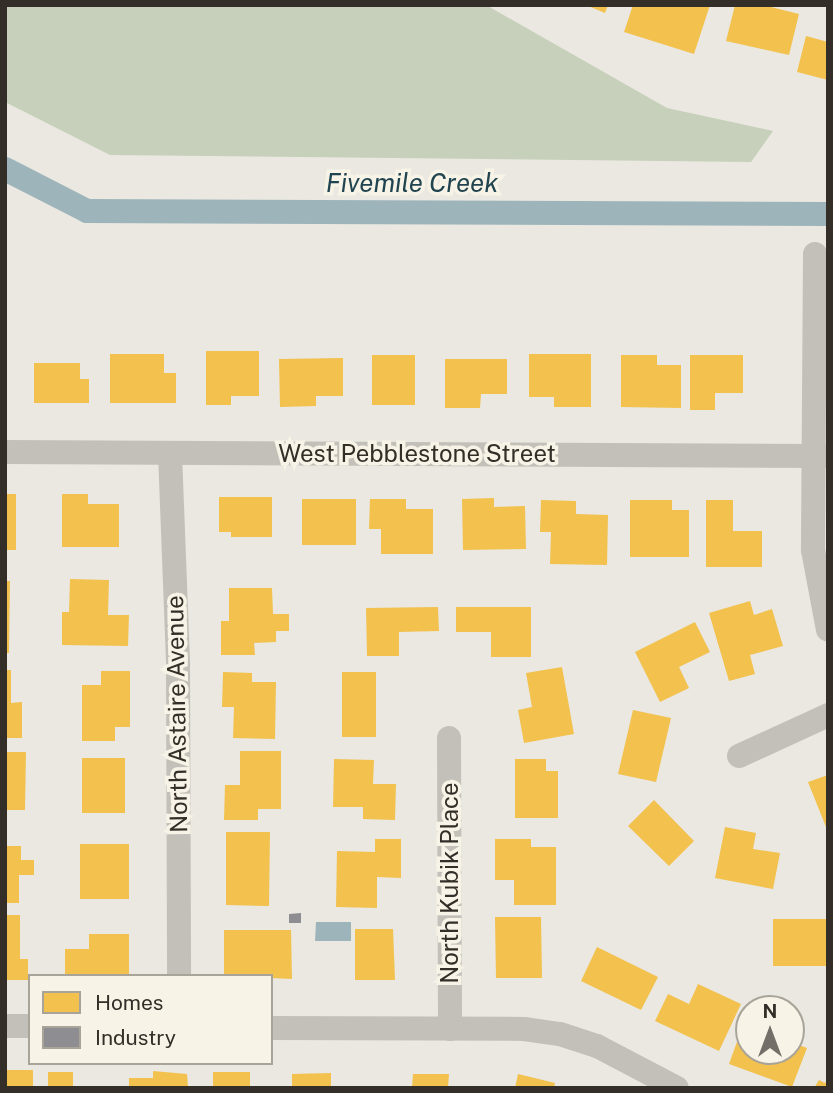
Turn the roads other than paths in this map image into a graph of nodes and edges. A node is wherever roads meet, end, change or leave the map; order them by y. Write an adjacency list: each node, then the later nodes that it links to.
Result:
1 (815, 254): 4 (street)
2 (5, 452): 3 (street, West Pebblestone Street)
3 (170, 453): 4 (street, West Pebblestone Street); 9 (street, North Astaire Avenue)
4 (821, 456): 5 (street)
5 (828, 631)
6 (828, 715): 8 (street)
7 (449, 738): 13 (street, North Kubik Place)
8 (739, 756)
9 (179, 974)
10 (5, 1026): 11 (street)
11 (28, 1026)
12 (273, 1028): 13 (street)
13 (450, 1029): 14 (street)
14 (677, 1088)

